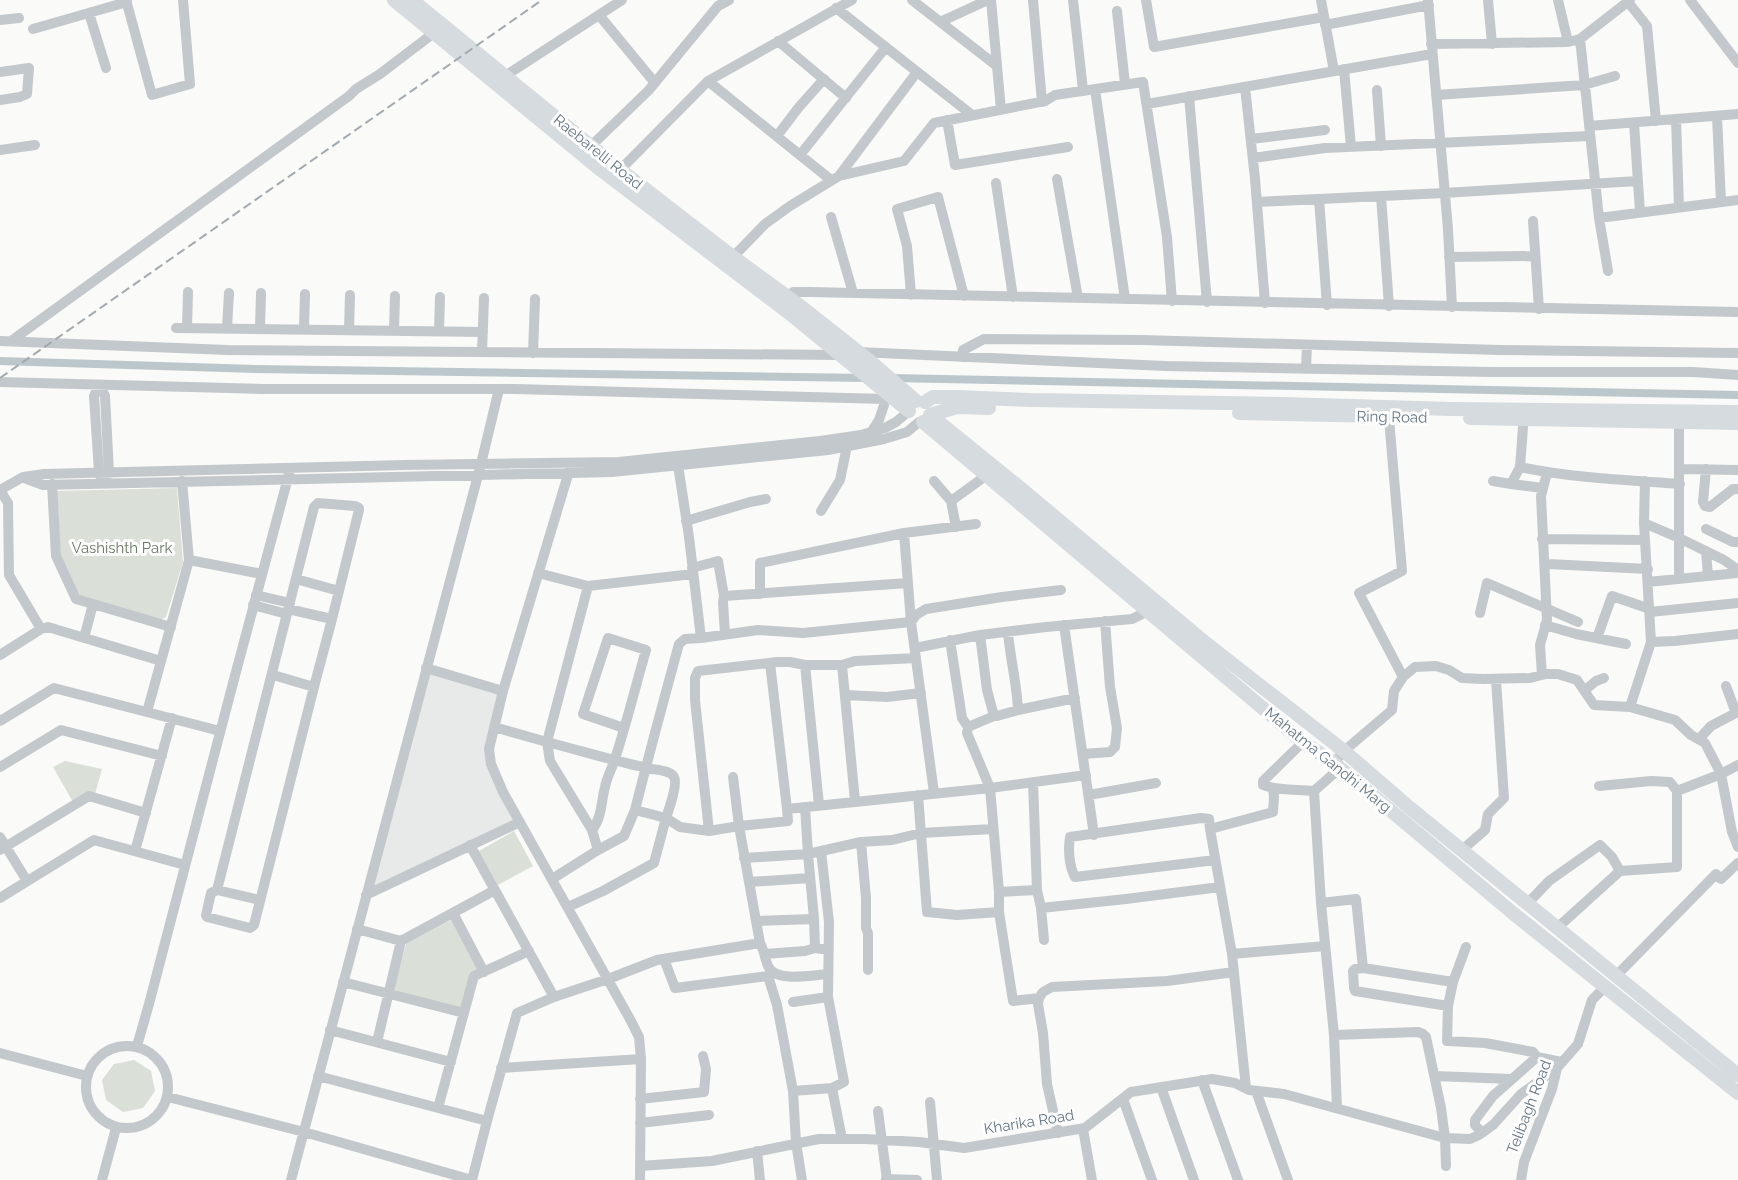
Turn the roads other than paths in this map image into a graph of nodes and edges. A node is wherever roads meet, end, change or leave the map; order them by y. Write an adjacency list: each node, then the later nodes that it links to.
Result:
1 (183, 0): 16 (street)
2 (394, 0): 28 (main road)
3 (412, 0): 28 (main road, Raebarelli Road)
4 (622, 0): 22 (street)
5 (729, 0): 44 (street)
6 (852, 0): 19 (street)
7 (912, 0): 26 (street)
8 (989, 0): 26 (street); 35 (street)
9 (1033, 0): 55 (street)
10 (1073, 0): 49 (street)
11 (1146, 0): 25 (street)
12 (1321, 0): 25 (street)
13 (1488, 0): 31 (street)
14 (1558, 0): 29 (street)
15 (1690, 0): 34 (street)
16 (127, 1): 21 (street)
17 (1629, 1): 29 (street); 63 (street)
18 (1428, 3): 25 (street); 33 (street)
19 (836, 8): 30 (street); 32 (street)
20 (1117, 11): 45 (street)
21 (89, 13): 27 (street); 36 (street)
22 (599, 15): 40 (street); 44 (street)
23 (19, 18): 24 (street)
24 (0, 21)
25 (1325, 21): 37 (street)
26 (940, 22): 35 (street)
27 (33, 29)
28 (439, 29): 40 (main road, Raebarelli Road); 116 (main road); 130 (street)
29 (1574, 40): 31 (street); 46 (street)
30 (778, 41): 42 (street); 43 (street)
31 (1492, 44): 33 (street)
32 (886, 47): 39 (street); 53 (street)
33 (1432, 49): 37 (street); 51 (street)
34 (1738, 63)
35 (997, 66): 57 (street)
36 (106, 68)
37 (1339, 70): 47 (street); 74 (street)
38 (0, 72): 54 (street)
39 (917, 72): 59 (street); 79 (street)
40 (505, 76): 71 (main road, Raebarelli Road)
41 (1615, 76): 46 (street)
42 (824, 79): 53 (street); 67 (street)
43 (708, 81): 67 (street); 78 (street)
44 (655, 83): 71 (street)
45 (1125, 84): 48 (street); 56 (street)
46 (1584, 85): 51 (street); 66 (street)
47 (1245, 87): 52 (street); 68 (street)
48 (1095, 89): 49 (street); 113 (street)
49 (1083, 90): 55 (street)
50 (1377, 90): 72 (street)
51 (1436, 95): 69 (street)
52 (1189, 96): 56 (street); 115 (street)
53 (846, 98): 76 (street)
54 (0, 100)
55 (1042, 102): 57 (street)
56 (1147, 104): 114 (street)
57 (1001, 110): 59 (street)
58 (1738, 114): 60 (street)
59 (972, 116): 62 (street)
60 (1717, 116): 61 (street); 89 (street)
61 (1676, 119): 63 (street); 90 (street)
62 (947, 120): 73 (street); 79 (street)
63 (1656, 121): 64 (street)
64 (1634, 123): 66 (street); 81 (street)
65 (1325, 130): 68 (street)
66 (1589, 131): 69 (street); 83 (street)
67 (777, 136): 76 (street)
68 (1251, 139): 77 (street)
69 (1440, 144): 72 (street); 84 (street)
70 (35, 145): 75 (street)
71 (591, 146): 78 (main road, Raebarelli Road)
72 (1381, 146): 74 (street)
73 (1068, 147)
74 (1351, 147): 77 (street)
75 (0, 150)
76 (800, 155): 79 (street)
77 (1253, 158): 88 (street)
78 (620, 170): 95 (main road, Raebarelli Road)
79 (835, 178): 95 (street)
80 (1057, 180): 111 (street)
81 (1638, 181): 83 (street); 91 (street)
82 (996, 183): 109 (street)
83 (1595, 184): 84 (street); 93 (street)
84 (1444, 193): 85 (street); 97 (street)
85 (1381, 196): 86 (street); 119 (street)
86 (1319, 199): 88 (street); 118 (street)
87 (1738, 200): 89 (street)
88 (1257, 202): 117 (street)
89 (1721, 202): 90 (street)
90 (1679, 207): 91 (street)
91 (1640, 212): 93 (street)
92 (831, 217): 102 (street)
93 (1599, 218): 98 (street)
94 (1533, 221): 96 (street)
95 (733, 256): 116 (main road, Raebarelli Road)
96 (1535, 256): 97 (street); 121 (street)
97 (1449, 257): 120 (street)
98 (1608, 271)
99 (188, 292): 123 (street)
100 (229, 293): 123 (street)
101 (261, 293): 124 (street)
102 (854, 293): 104 (street); 116 (street)
103 (305, 294): 125 (street)
104 (911, 294): 107 (street); 107 (street)
105 (350, 295): 126 (street)
106 (395, 296): 127 (street)
107 (964, 296): 109 (street)
108 (440, 297): 128 (street)
109 (1014, 297): 111 (street)
110 (484, 298): 129 (street)
111 (1078, 298): 113 (street)
112 (535, 299): 135 (street)
113 (1125, 300): 114 (street)
114 (1172, 301): 115 (street)
115 (1208, 302): 117 (street)
116 (785, 303): 133 (main road); 136 (main road)
117 (1265, 303): 118 (street)
118 (1327, 304): 119 (street)
119 (1389, 306): 120 (street)
120 (1452, 307): 121 (street)
121 (1539, 309): 122 (street)
122 (1738, 312)
123 (227, 328): 124 (street)
124 (260, 329): 125 (street)
125 (304, 329): 126 (street)
126 (349, 330): 127 (street)
127 (394, 330): 128 (street)
128 (440, 331): 129 (street)
129 (483, 332): 132 (street)
130 (5, 341): 132 (street)
131 (1307, 345): 134 (street); 137 (street); 138 (street)
132 (482, 352): 135 (street)
133 (858, 352): 137 (street); 143 (main road)
134 (1738, 352)
135 (533, 353): 136 (street)
136 (840, 355): 143 (main road)
137 (962, 357): 138 (street)
138 (1306, 369): 139 (street)
139 (1738, 375)
140 (0, 382): 141 (street)
141 (99, 385): 142 (street); 162 (street)
142 (499, 389): 143 (street); 155 (street)
143 (889, 392): 144 (main road); 150 (street)
144 (920, 412): 145 (main road, Ring Road); 145 (main road); 150 (street); 151 (street); 161 (main road, Mahatma Gandhi Marg); 263 (main road)
145 (1388, 412): 147 (main road, Ring Road); 240 (street)
146 (1738, 412): 148 (main road)
147 (1524, 415): 148 (main road, Ring Road); 153 (street)
148 (1679, 417): 149 (main road, Ring Road); 156 (street)
149 (1738, 423)
150 (872, 431): 154 (street)
151 (847, 446): 152 (street); 176 (street)
152 (678, 465): 154 (street); 177 (street)
153 (1520, 467): 160 (street); 169 (street)
154 (570, 468): 155 (street); 193 (street)
155 (480, 469): 159 (street); 237 (street)
156 (1680, 469): 157 (street); 170 (street)
157 (1706, 469): 158 (street); 172 (street)
158 (1738, 470)
159 (289, 473): 162 (street); 164 (street); 194 (street)
160 (1547, 473): 167 (street); 171 (street)
161 (987, 475): 175 (street); 211 (main road, Mahatma Gandhi Marg)
162 (104, 476): 163 (street); 164 (street); 168 (street)
163 (22, 477): 168 (street); 173 (street)
164 (182, 481): 188 (street)
165 (934, 481): 175 (street)
166 (1493, 481): 169 (street)
167 (1645, 482): 170 (street); 178 (street)
168 (52, 484): 207 (street)
169 (1511, 484): 171 (street)
170 (1680, 484): 183 (street)
171 (1543, 488): 184 (street)
172 (1738, 489)
173 (0, 490): 220 (street)
174 (766, 499): 177 (street)
175 (951, 501): 180 (street)
176 (821, 511)
177 (687, 521): 191 (street)
178 (1644, 523): 183 (street); 185 (street)
179 (976, 524): 180 (street)
180 (956, 526): 182 (street)
181 (1706, 529): 186 (street)
182 (904, 533): 199 (street); 203 (street)
183 (1679, 538): 187 (street); 197 (street)
184 (1542, 539): 185 (street); 208 (street)
185 (1646, 540): 190 (street)
186 (1738, 542)
187 (1706, 551): 192 (street); 195 (street)
188 (189, 560): 194 (street); 219 (street)
189 (1548, 564): 190 (street)
190 (1648, 569): 198 (street)
191 (692, 571): 200 (street); 204 (street); 226 (street)
192 (1738, 572): 195 (street)
193 (538, 573): 200 (street); 246 (street)
194 (262, 574): 205 (street)
195 (1708, 576): 197 (street)
196 (296, 579): 202 (street); 202 (street); 209 (street)
197 (1679, 579): 198 (street)
198 (1648, 582): 210 (street)
199 (908, 583): 203 (street); 215 (street)
200 (588, 586): 261 (street)
201 (1060, 590): 215 (street)
202 (339, 591): 213 (street)
203 (760, 594): 204 (street)
204 (724, 596): 222 (street)
205 (255, 600): 209 (street); 259 (street)
206 (1738, 603): 210 (street)
207 (93, 604): 219 (street); 225 (street)
208 (1546, 607): 212 (street); 216 (street); 217 (street)
209 (288, 609): 213 (street); 238 (street)
210 (1650, 610): 227 (street); 229 (street)
211 (1148, 611): 214 (street); 262 (main road, Mahatma Gandhi Marg)
212 (1480, 613)
213 (332, 619): 244 (street)
214 (1105, 621): 218 (street); 264 (street)
215 (911, 622): 222 (street); 231 (street)
216 (1578, 622)
217 (1545, 625): 227 (street); 239 (street)
218 (1064, 626): 221 (street); 249 (street)
219 (171, 627): 233 (street)
220 (40, 630): 225 (street); 232 (street)
221 (1008, 632): 224 (street); 251 (street)
222 (725, 634): 226 (street)
223 (1738, 634): 229 (street)
224 (980, 635): 228 (street); 253 (street)
225 (84, 638): 233 (street)
226 (700, 638): 270 (street)
227 (1597, 638): 230 (street)
228 (950, 640): 231 (street); 257 (street)
229 (1652, 642): 250 (street)
230 (1626, 644)
231 (915, 653): 236 (street); 247 (street)
232 (0, 654)
233 (161, 661): 252 (street)
234 (770, 663): 235 (street); 287 (street); 296 (street)
235 (806, 665): 236 (street); 285 (street)
236 (842, 665): 248 (street)
237 (426, 668): 246 (street); 322 (street)
238 (273, 675): 244 (street); 318 (street)
239 (1542, 675): 242 (street); 245 (street)
240 (1403, 677): 242 (street); 263 (street)
241 (1604, 678): 245 (street)
242 (1497, 680): 304 (street)
243 (1726, 686): 260 (street)
244 (314, 687): 324 (street)
245 (1585, 690): 250 (street)
246 (503, 691): 256 (street)
247 (921, 693): 248 (street); 281 (street)
248 (845, 695): 284 (street)
249 (1075, 698): 251 (street); 264 (street)
250 (1630, 707): 260 (street)
251 (1018, 710): 253 (street)
252 (147, 712): 254 (street); 255 (street)
253 (994, 716): 257 (street)
254 (172, 718): 259 (street); 265 (street)
255 (0, 721)
256 (494, 727): 261 (street); 291 (street)
257 (968, 727): 277 (street)
258 (624, 728): 258 (street); 266 (street)
259 (220, 731): 311 (street)
260 (1699, 739): 271 (street)
261 (547, 742): 266 (street); 295 (street)
262 (1303, 742): 267 (main road, Mahatma Gandhi Marg); 278 (street)
263 (1344, 751): 267 (street); 304 (main road)
264 (1083, 754): 272 (street)
265 (162, 756): 269 (street); 289 (street)
266 (615, 760): 270 (street); 295 (street)
267 (1337, 765): 279 (street); 355 (main road, Mahatma Gandhi Marg)
268 (1738, 765): 271 (street)
269 (0, 767)
270 (646, 768): 288 (street); 290 (street)
271 (1721, 774): 280 (street); 302 (street)
272 (1086, 775): 274 (street); 283 (street)
273 (734, 777): 292 (street)
274 (1033, 782): 277 (street); 320 (street)
275 (1156, 783): 283 (street)
276 (1599, 786): 280 (street)
277 (990, 788): 281 (street); 293 (street)
278 (1273, 788): 279 (street); 294 (street)
279 (1314, 790): 325 (street)
280 (1677, 791): 312 (street)
281 (934, 793): 282 (street)
282 (918, 795): 284 (street); 297 (street)
283 (1089, 795): 298 (street)
284 (855, 801): 285 (street)
285 (819, 805): 286 (street)
286 (805, 807): 287 (street); 307 (street)
287 (787, 808): 292 (street)
288 (635, 810): 290 (street); 303 (street)
289 (146, 813): 300 (street); 305 (street)
290 (666, 818): 296 (street); 327 (street)
291 (520, 822): 301 (street); 314 (street)
292 (739, 826): 296 (street); 308 (street)
293 (993, 829): 297 (street); 321 (street)
294 (1210, 829): 298 (street); 309 (street)
295 (592, 830): 303 (street)
296 (709, 831)
297 (921, 833): 299 (street); 329 (street)
298 (1094, 835): 309 (street)
299 (861, 842): 306 (street); 347 (street)
300 (2, 844): 315 (street)
301 (471, 845): 319 (street); 322 (street)
302 (1738, 847)
303 (598, 850): 314 (street)
304 (1462, 850): 326 (main road)
305 (135, 851): 311 (street); 315 (street)
306 (821, 851): 307 (street); 341 (street)
307 (808, 854): 308 (street); 313 (street)
308 (744, 858): 316 (street)
309 (1215, 860): 317 (street)
310 (1738, 863): 351 (street)
311 (185, 865): 368 (street)
312 (1620, 871): 326 (street); 333 (street)
313 (810, 878): 316 (street); 331 (street)
314 (552, 879): 327 (street)
315 (27, 882): 323 (street)
316 (749, 882): 332 (street)
317 (1220, 887): 328 (street); 344 (street)
318 (217, 890): 324 (street); 324 (street)
319 (495, 890): 330 (street); 342 (street)
320 (1037, 890): 321 (street); 328 (street)
321 (999, 892): 329 (street)
322 (366, 895): 334 (street)
323 (0, 898)
324 (260, 900)
325 (1320, 903): 338 (street); 346 (street)
326 (1527, 904): 333 (main road)
327 (568, 907): 352 (street)
328 (1041, 908): 335 (street)
329 (999, 912): 359 (street)
330 (453, 913): 336 (street); 348 (street)
331 (814, 919): 332 (street); 340 (street)
332 (756, 921): 337 (street)
333 (1557, 928): 351 (main road)
334 (357, 929): 336 (street); 353 (street)
335 (1044, 940)
336 (401, 941): 356 (street)
337 (760, 943): 343 (street); 345 (street)
338 (1325, 946): 344 (street); 364 (street)
339 (1466, 947): 354 (street)
340 (815, 948): 341 (street); 343 (street)
341 (828, 950): 350 (street)
342 (529, 951): 348 (street); 357 (street)
343 (765, 954): 350 (street)
344 (1232, 954): 349 (street)
345 (664, 959): 352 (street); 385 (street)
346 (1364, 968): 354 (street); 361 (street)
347 (868, 970)
348 (484, 972): 362 (street)
349 (1234, 972): 359 (street); 384 (street)
350 (828, 974): 358 (street)
351 (1616, 976): 376 (main road)
352 (608, 979): 357 (street); 372 (street)
353 (343, 982): 356 (street); 363 (street)
354 (1453, 982): 361 (street)
355 (1606, 986): 374 (street, Telibagh Road); 386 (main road, Mahatma Gandhi Marg)
356 (388, 994): 362 (street); 366 (street)
357 (554, 997): 375 (street)
358 (828, 997): 360 (street); 383 (street)
359 (1039, 998): 400 (street)
360 (793, 1002)
361 (1448, 1006): 365 (street)
362 (464, 1013): 373 (street)
363 (330, 1030): 366 (street); 378 (street)
364 (1334, 1035): 367 (street); 392 (street)
365 (1447, 1041): 367 (street); 371 (street)
366 (377, 1042): 373 (street)
367 (1429, 1042): 379 (street)
368 (137, 1046): 377 (street); 387 (street)
369 (0, 1053): 377 (street)
370 (703, 1056): 388 (street)
371 (1537, 1057): 374 (street); 380 (street)
372 (641, 1059): 375 (street); 388 (street)
373 (451, 1062): 391 (street)
374 (1559, 1065): 401 (street); 424 (street, Telibagh Road)
375 (501, 1068): 395 (street)
376 (1738, 1075)
377 (87, 1076): 397 (street)
378 (318, 1076): 391 (street); 399 (street)
379 (1435, 1076): 380 (street); 402 (street)
380 (1511, 1079): 401 (street)
381 (1202, 1080): 382 (street, Kharika Road); 384 (street, Kharika Road); 422 (street)
382 (1161, 1087): 389 (street, Kharika Road); 421 (street)
383 (832, 1088): 385 (street); 403 (street)
384 (1251, 1090): 392 (street, Kharika Road); 423 (street)
385 (793, 1091): 405 (street)
386 (1738, 1093)
387 (168, 1097): 397 (street); 399 (street)
388 (640, 1099): 396 (street)
389 (1123, 1099): 398 (street, Kharika Road); 420 (street)
390 (930, 1102): 406 (street)
391 (438, 1108): 395 (street)
392 (1337, 1108): 402 (street, Kharika Road)
393 (878, 1111): 404 (street)
394 (710, 1115): 396 (street)
395 (487, 1121): 413 (street)
396 (640, 1123): 408 (street)
397 (116, 1128): 411 (street)
398 (1083, 1129): 400 (street, Kharika Road); 419 (street)
399 (304, 1132): 412 (street); 413 (street)
400 (1058, 1133): 406 (street, Kharika Road)
401 (1482, 1133): 402 (street, Kharika Road)
402 (1445, 1138): 409 (street)
403 (842, 1139): 404 (street, Kharika Road); 405 (street, Kharika Road)
404 (881, 1140): 406 (street, Kharika Road); 410 (street)
405 (796, 1143): 407 (street, Kharika Road); 416 (street)
406 (935, 1144): 418 (street)
407 (757, 1151): 408 (street, Kharika Road); 415 (street)
408 (640, 1166): 414 (street)
409 (1446, 1166)
410 (886, 1179): 417 (street)
411 (102, 1180)
412 (291, 1180)
413 (472, 1180)
414 (640, 1180)
415 (760, 1180)
416 (802, 1180)
417 (917, 1180)
418 (937, 1180)
419 (1092, 1180)
420 (1152, 1180)
421 (1194, 1180)
422 (1238, 1180)
423 (1288, 1180)
424 (1521, 1180)

